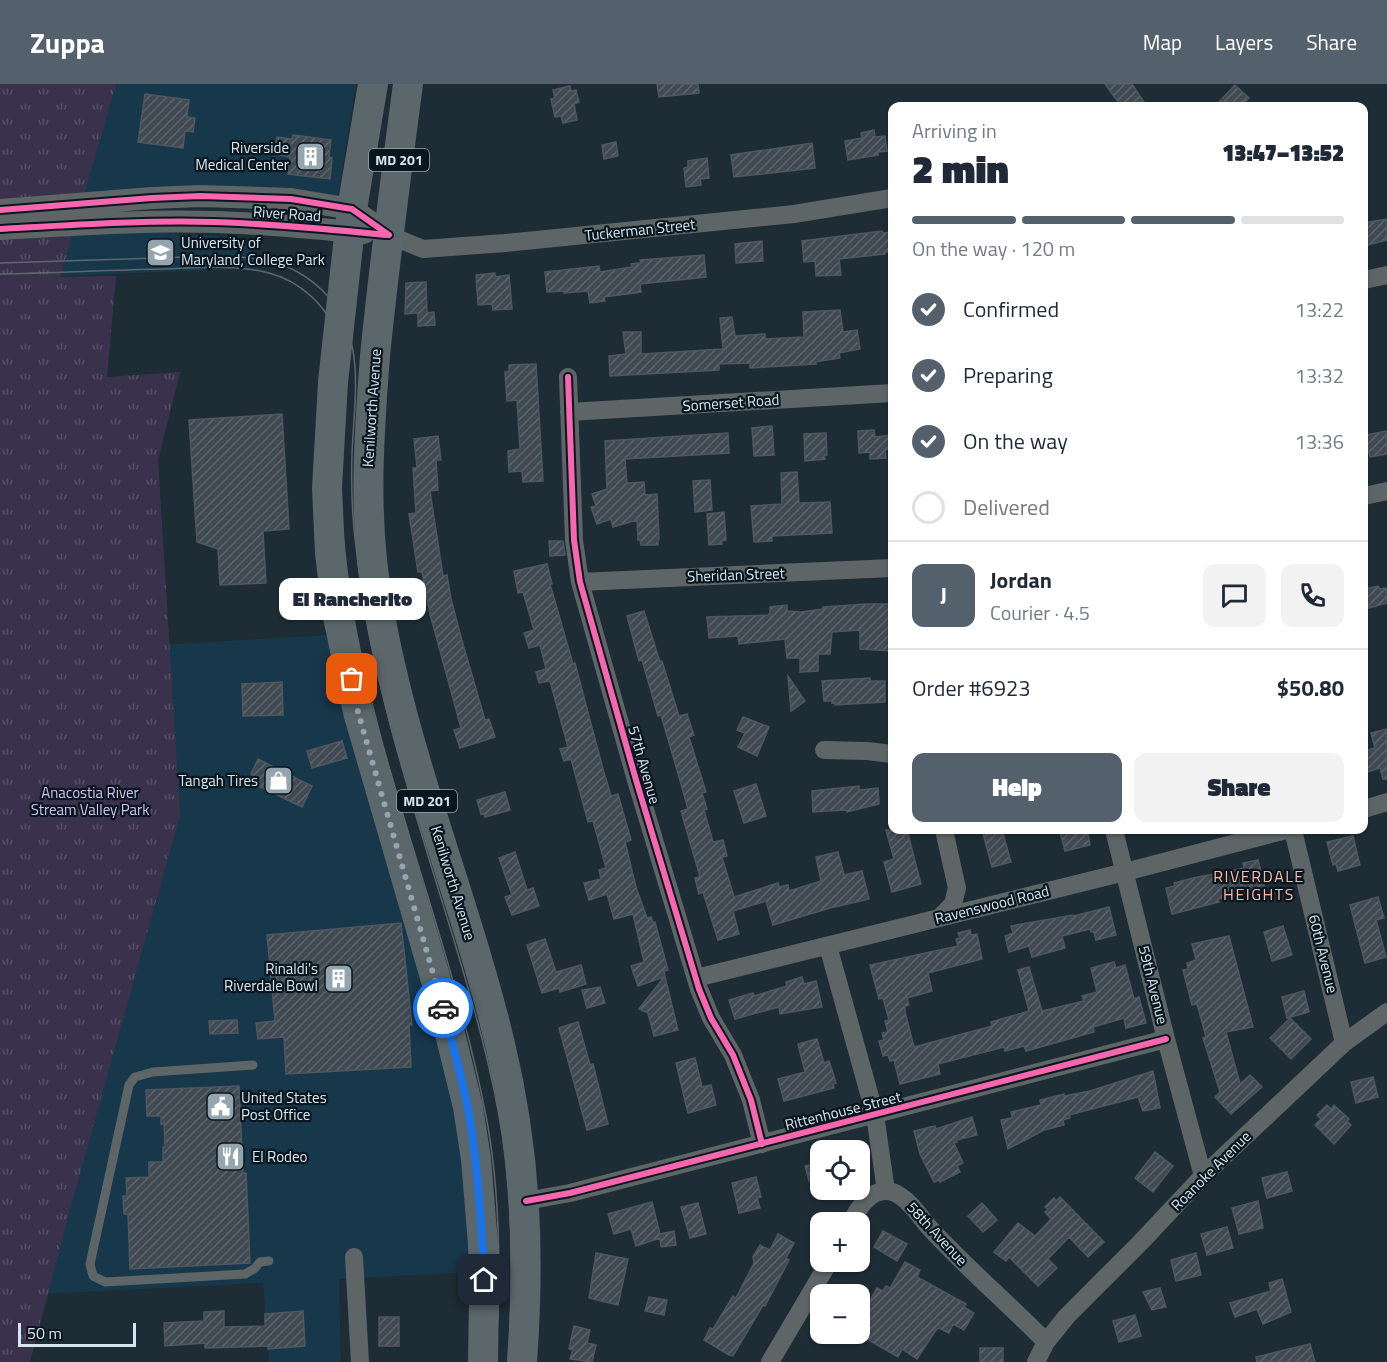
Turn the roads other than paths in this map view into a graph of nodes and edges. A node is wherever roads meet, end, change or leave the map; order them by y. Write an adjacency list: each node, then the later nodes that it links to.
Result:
1 (373, 84): 5 (main road, MD 201)
2 (408, 84): 7 (main road, Kenilworth Avenue / MD 201)
3 (888, 199): 7 (street, Tuckerman Street)
4 (0, 210): 5 (street, River Road)
5 (351, 220): 6 (street, River Road); 7 (street, River Road); 44 (main road, MD 201)
6 (0, 229)
7 (389, 235): 37 (main road, Kenilworth Avenue / MD 201)
8 (1387, 275): 9 (street)
9 (1368, 279)
10 (568, 377): 12 (street, 57th Avenue)
11 (888, 393): 12 (street, Somerset Road)
12 (568, 412): 16 (street, 57th Avenue)
13 (1386, 494): 14 (street)
14 (1368, 496)
15 (888, 568): 16 (street, Sheridan Street)
16 (580, 582): 28 (street, 57th Avenue)
17 (824, 750): 18 (street)
18 (888, 754)
19 (1387, 802): 20 (street)
20 (1368, 808)
21 (945, 834): 26 (street)
22 (1115, 834): 25 (street, 59th Avenue)
23 (1271, 834): 25 (street, Ravenswood Road)
24 (1294, 834): 31 (street, 60th Avenue)
25 (1125, 872): 26 (street, Ravenswood Road); 30 (street, 59th Avenue)
26 (938, 919): 27 (street, Ravenswood Road)
27 (828, 946): 28 (street, Ravenswood Road); 33 (street)
28 (696, 978): 34 (street, 57th Avenue)
29 (1387, 1012): 31 (street, Roanoke Avenue)
30 (1166, 1040): 33 (street, Rittenhouse Street); 35 (street, 59th Avenue)
31 (1344, 1043): 35 (street, Roanoke Avenue)
32 (253, 1065): 40 (lane)
33 (875, 1115): 34 (street, Rittenhouse Street); 36 (street)
34 (762, 1144): 37 (street, Rittenhouse Street)
35 (1203, 1176): 42 (street, Roanoke Avenue)
36 (885, 1191): 38 (street); 42 (street, 58th Avenue)
37 (526, 1201): 45 (main road, Kenilworth Avenue / MD 201)
38 (858, 1212)
39 (354, 1257): 43 (street)
40 (269, 1261)
41 (823, 1272): 46 (street)
42 (1046, 1342): 47 (street)
43 (360, 1362)
44 (483, 1362)
45 (522, 1362)
46 (770, 1362)
47 (1036, 1362)

